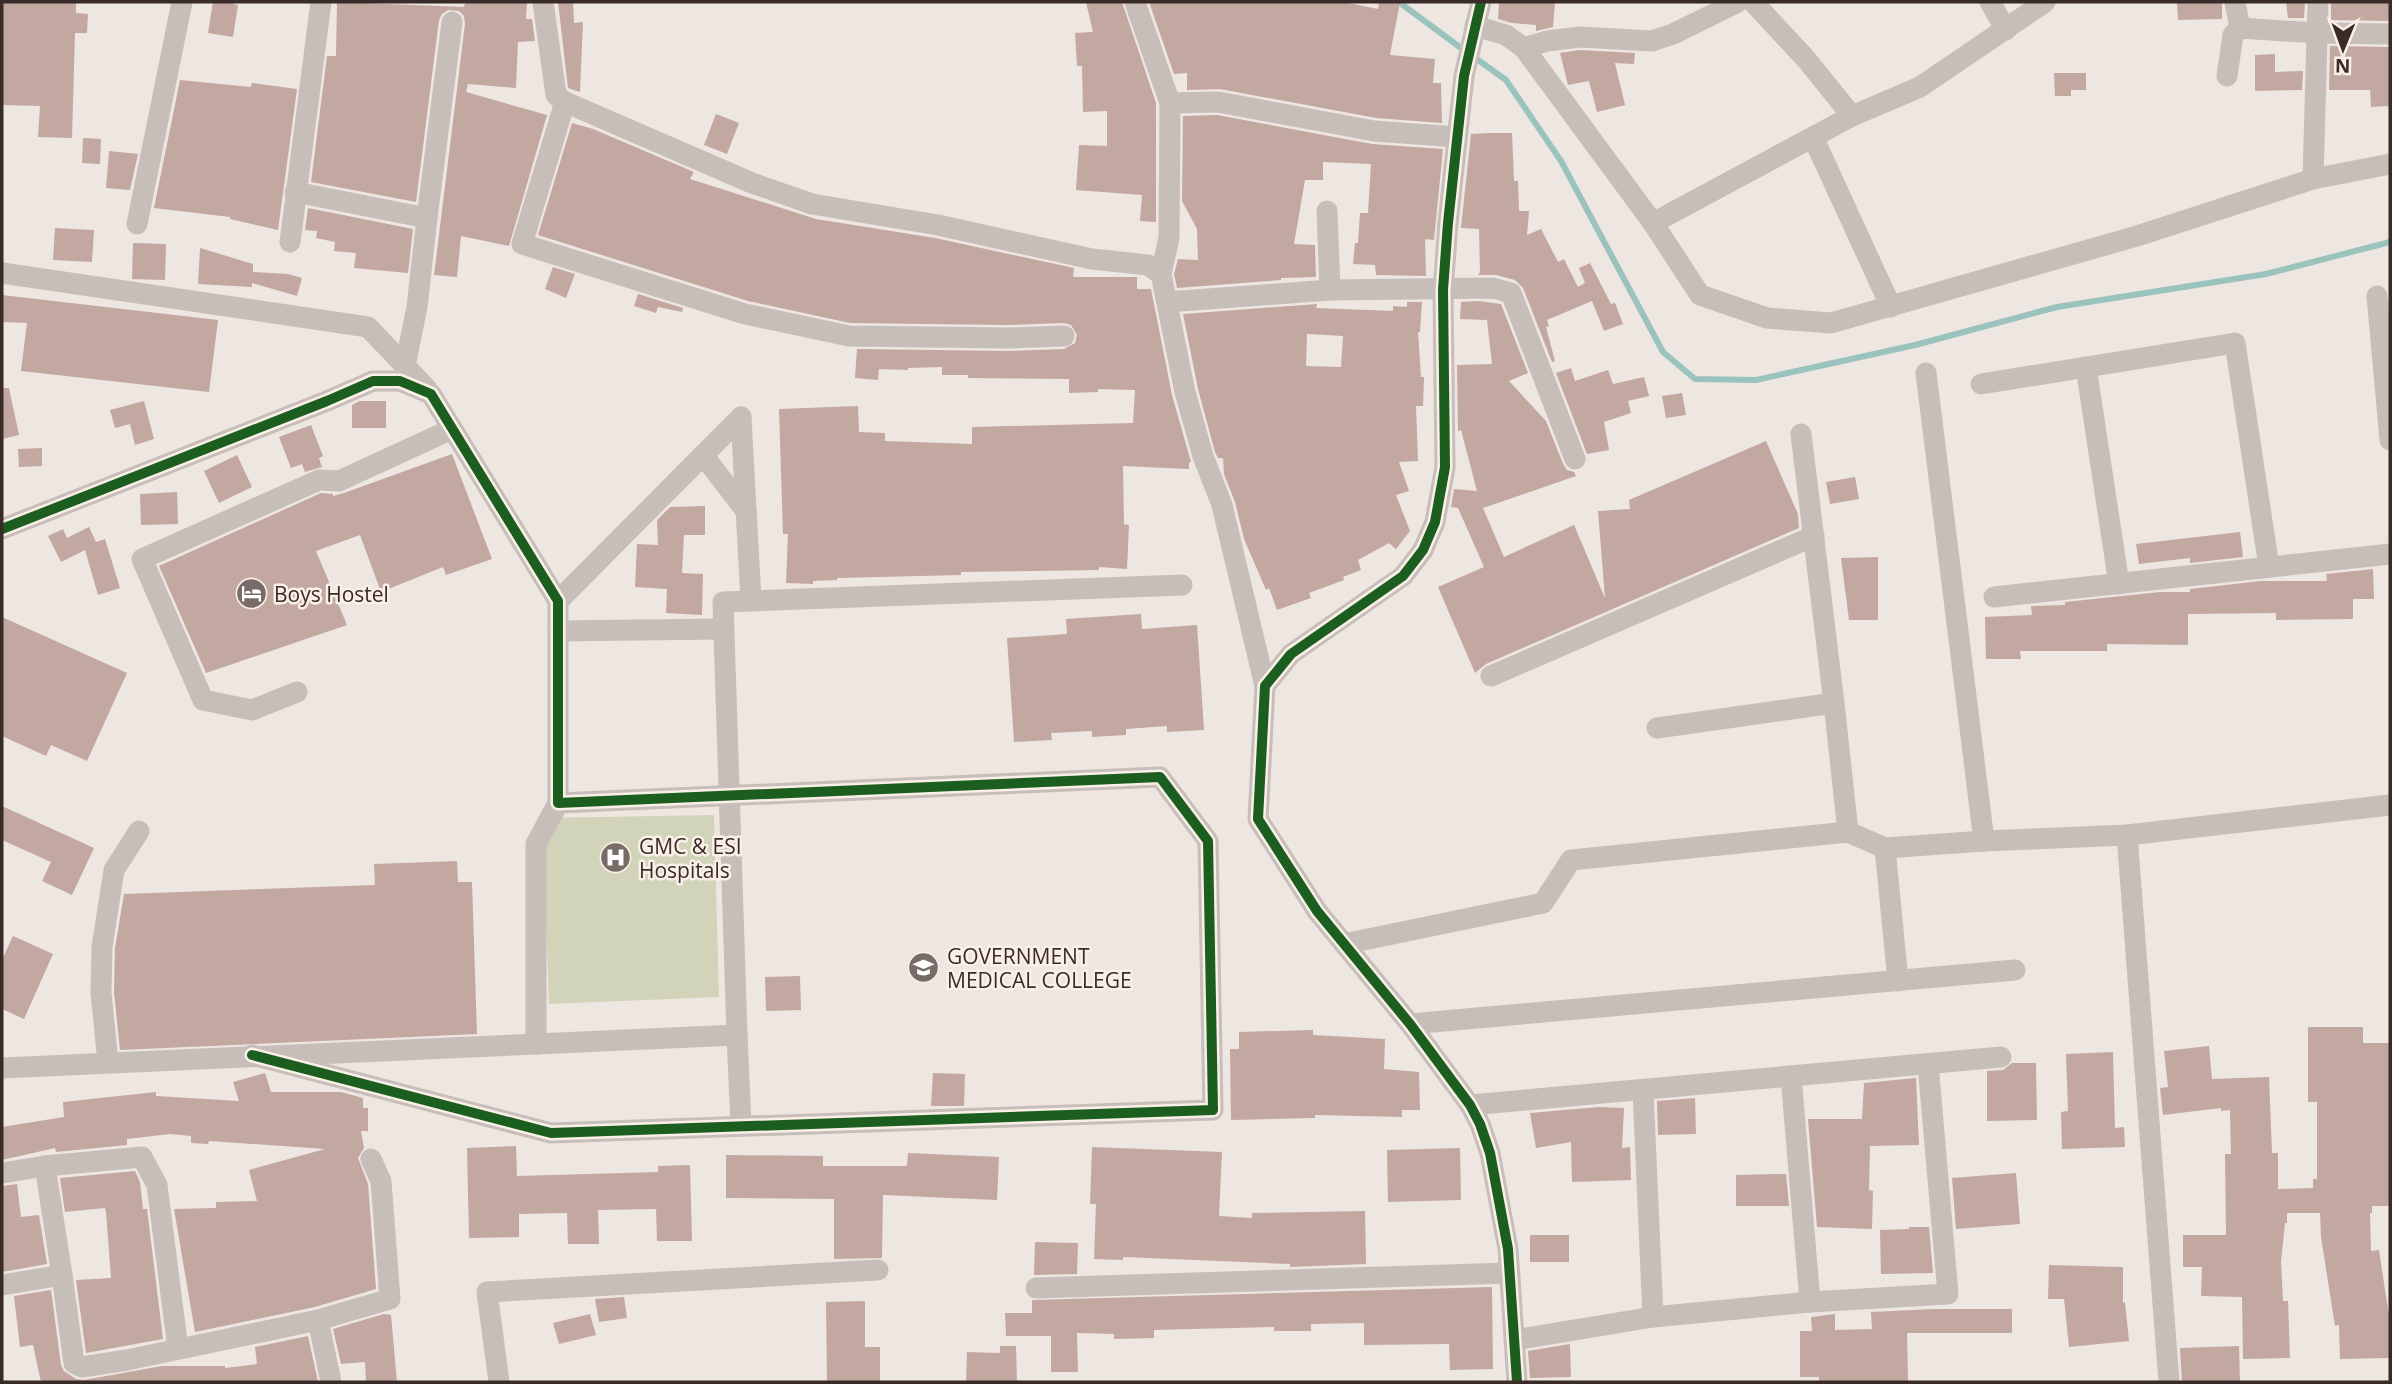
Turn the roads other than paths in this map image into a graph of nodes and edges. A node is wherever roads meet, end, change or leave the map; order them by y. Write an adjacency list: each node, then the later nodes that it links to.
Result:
1 (182, 2): 31 (street)
2 (321, 2): 27 (street)
3 (543, 2): 20 (street)
4 (1135, 2): 21 (street)
5 (1481, 2): 16 (street)
6 (1738, 2): 18 (street)
7 (1753, 2): 22 (street)
8 (1990, 2): 14 (street)
9 (2045, 2): 14 (street)
10 (2235, 2): 13 (street)
11 (2318, 2): 15 (street)
12 (452, 22): 29 (street)
13 (2240, 28): 15 (street); 19 (street)
14 (2006, 30): 22 (street)
15 (2316, 33): 17 (street); 26 (street)
16 (1473, 34): 18 (street); 23 (street)
17 (2390, 34)
18 (1524, 48): 30 (street)
19 (2227, 76)
20 (565, 102): 34 (street); 40 (street)
21 (1170, 103): 23 (street); 34 (street)
22 (1852, 116): 24 (street)
23 (1457, 137): 36 (street)
24 (1813, 137): 30 (street); 39 (street)
25 (2390, 164): 26 (street)
26 (2313, 180): 39 (street)
27 (296, 191): 29 (street); 32 (street)
28 (1327, 211): 35 (street)
29 (427, 218): 41 (street)
30 (1653, 223): 39 (street)
31 (137, 224)
32 (289, 242)
33 (2, 273): 41 (street)
34 (1161, 274): 38 (street)
35 (1330, 290): 36 (street); 38 (street)
36 (1443, 290): 50 (street); 64 (street)
37 (2377, 296): 48 (street)
38 (1167, 302): 64 (street)
39 (1891, 307)
40 (1064, 336)
41 (405, 366): 45 (street)
42 (2085, 367): 44 (street); 55 (street); 56 (street)
43 (1926, 373): 74 (street)
44 (1981, 384)
45 (431, 394): 46 (street); 52 (street)
46 (452, 429): 60 (street); 65 (street)
47 (1801, 434): 53 (street)
48 (2390, 440)
49 (703, 455): 51 (street); 51 (street); 60 (street)
50 (1575, 459)
51 (746, 511): 59 (street)
52 (2, 529)
53 (1814, 537): 63 (street); 66 (street)
54 (2390, 554): 55 (street)
55 (2269, 567): 56 (street)
56 (2119, 584): 58 (street)
57 (1182, 585): 59 (street)
58 (1994, 597)
59 (751, 600): 61 (street)
60 (558, 601): 62 (street)
61 (722, 629): 62 (street); 68 (street)
62 (558, 631): 69 (street)
63 (1491, 676)
64 (1265, 686): 76 (street)
65 (297, 692)
66 (1834, 703): 67 (street); 72 (street)
67 (1657, 728)
68 (728, 795): 69 (street); 80 (street); 90 (street)
69 (558, 803): 81 (street)
70 (2390, 805): 73 (street)
71 (139, 831): 84 (street)
72 (1848, 832): 75 (street); 76 (street)
73 (2127, 835): 74 (street); 107 (street)
74 (1984, 841): 75 (street)
75 (1885, 848): 78 (street)
76 (1344, 944): 79 (street)
77 (2015, 971): 78 (street)
78 (1898, 981): 79 (street)
79 (1410, 1024): 89 (street)
80 (737, 1035): 81 (street); 90 (street)
81 (536, 1044): 82 (street)
82 (252, 1055): 84 (street); 90 (street)
83 (2001, 1057): 85 (street)
84 (108, 1062): 86 (street)
85 (1928, 1064): 87 (street); 99 (street)
86 (2, 1068)
87 (1791, 1076): 88 (street); 99 (street)
88 (1643, 1090): 89 (street); 100 (street)
89 (1471, 1105): 95 (street)
90 (741, 1126)
91 (371, 1158): 101 (street)
92 (45, 1166): 93 (street); 96 (street); 103 (street)
93 (2, 1173)
94 (877, 1270): 105 (street)
95 (1510, 1273): 98 (street); 102 (street)
96 (62, 1275): 97 (street); 103 (street)
97 (2, 1285)
98 (1036, 1288)
99 (1810, 1303): 100 (street)
100 (1653, 1317): 102 (street)
101 (318, 1320): 103 (street); 104 (street)
102 (1514, 1340): 106 (street)
103 (177, 1349)
104 (331, 1382)
105 (499, 1382)
106 (1517, 1382)
107 (2169, 1382)

